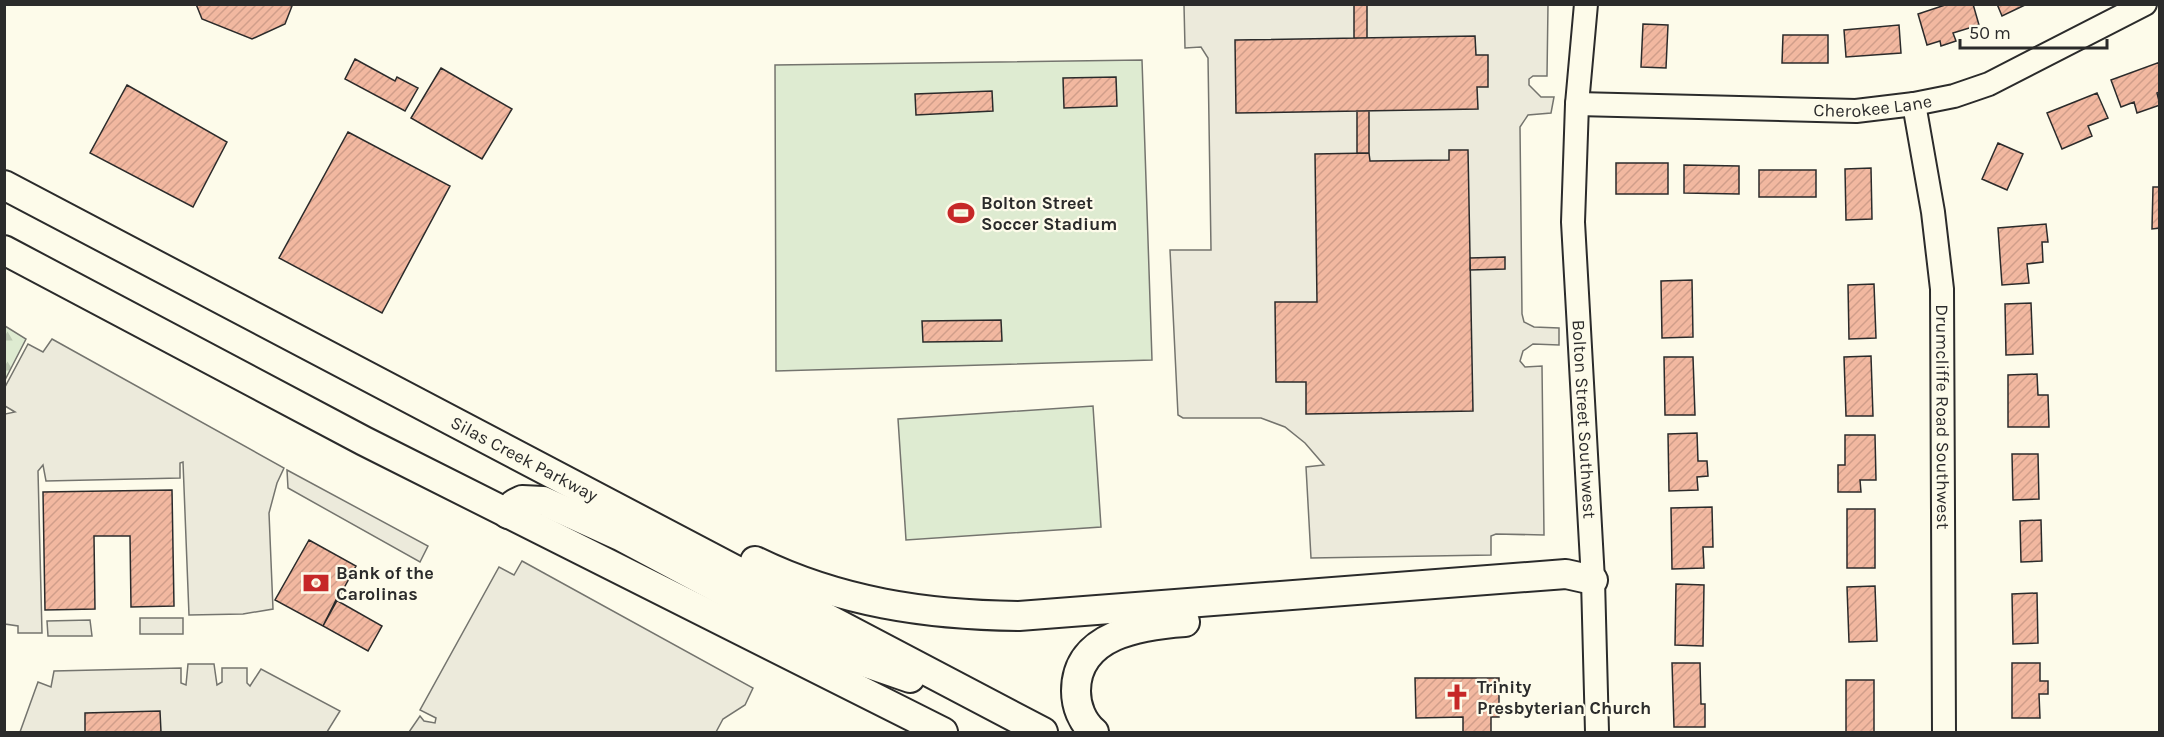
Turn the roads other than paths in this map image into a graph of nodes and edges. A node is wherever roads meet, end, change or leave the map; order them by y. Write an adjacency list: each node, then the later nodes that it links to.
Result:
1 (1586, 4): 3 (street, Bolton Street Southwest)
2 (2145, 4): 4 (street, Cherokee Lane)
3 (1577, 104): 4 (street, Cherokee Lane); 9 (street, Bolton Street Southwest)
4 (1914, 104): 17 (street, Drumcliffe Road Southwest)
5 (4, 185): 7 (main road, Silas Creek Parkway)
6 (4, 250): 8 (main road)
7 (597, 497): 9 (main road); 10 (main road, Silas Creek Parkway)
8 (508, 514): 10 (main road); 11 (main road)
9 (1593, 580): 15 (main road); 16 (street, Bolton Street Southwest)
10 (956, 687): 14 (main road, Silas Creek Parkway)
11 (872, 698): 12 (main road); 13 (main road)
12 (911, 732)
13 (943, 732)
14 (1043, 732)
15 (1094, 732)
16 (1597, 732)
17 (1944, 732)

